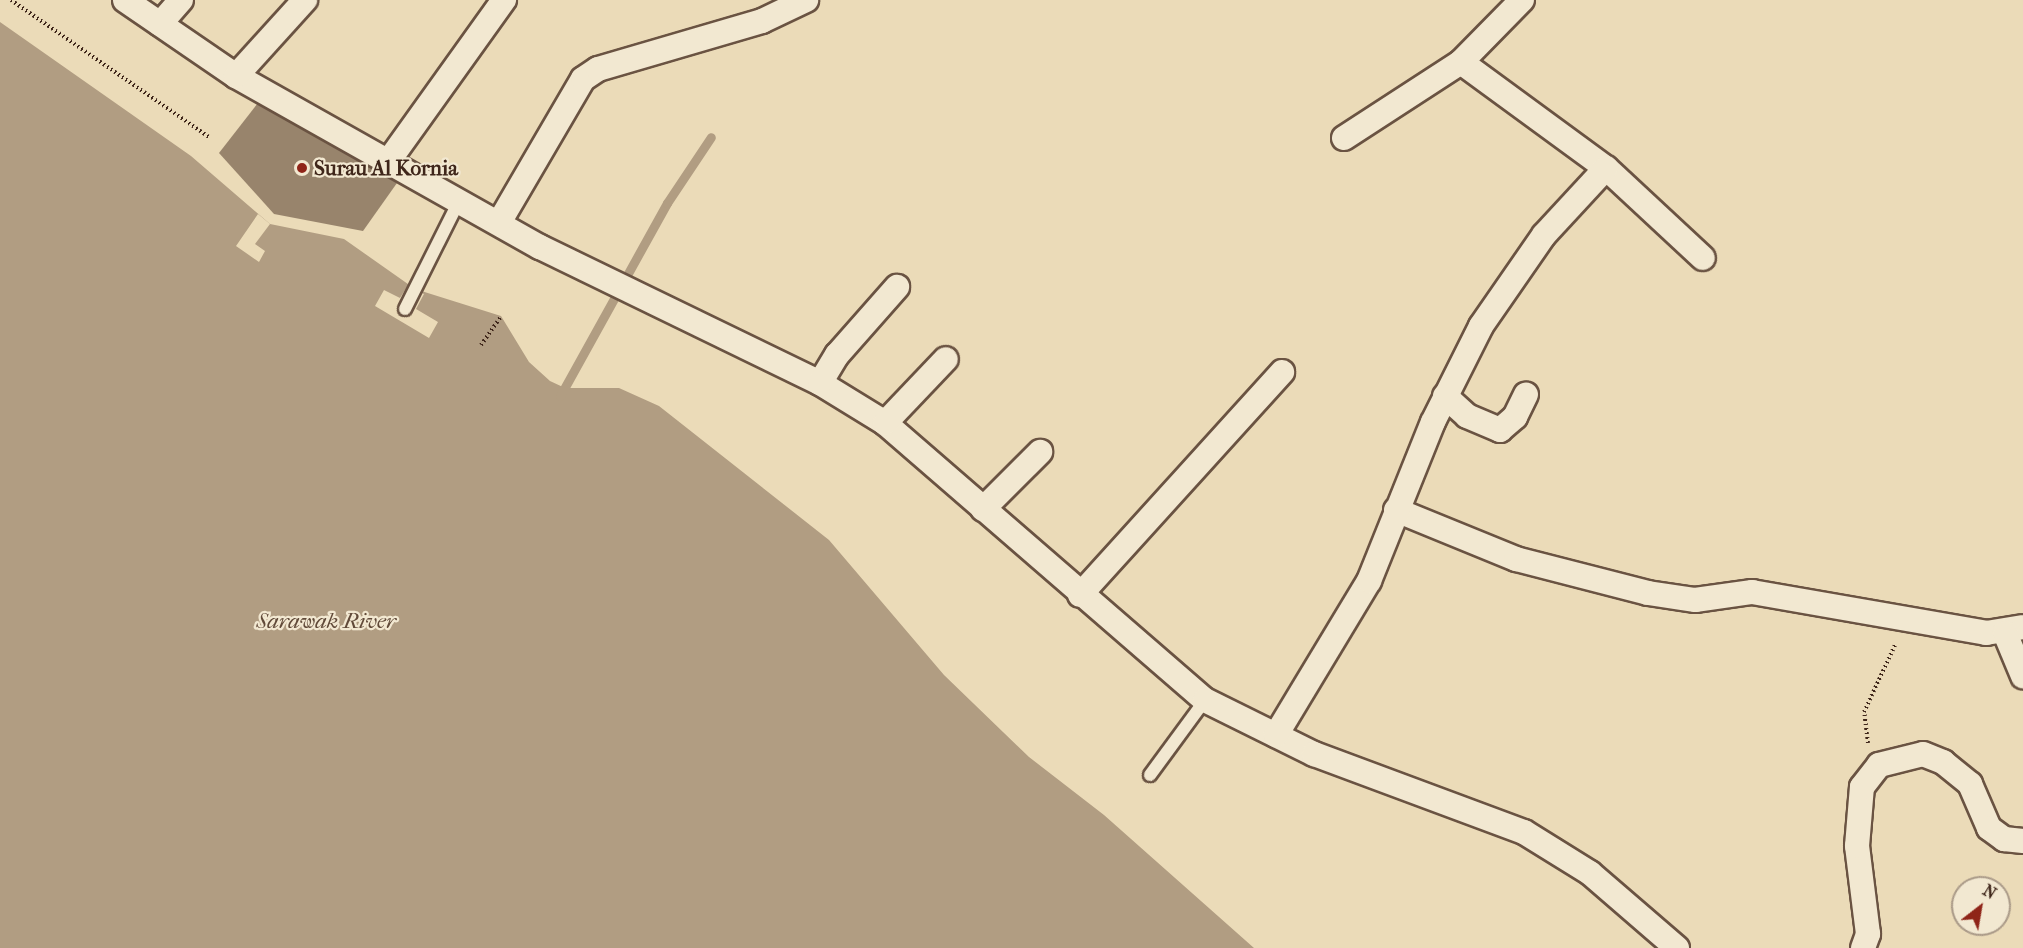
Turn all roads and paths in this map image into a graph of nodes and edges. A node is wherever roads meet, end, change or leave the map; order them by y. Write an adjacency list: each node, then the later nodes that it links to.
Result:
1 (11, 0): 12 (path)
2 (124, 0): 9 (street)
3 (181, 0): 9 (street)
4 (305, 0): 11 (street)
5 (504, 0): 14 (street)
6 (806, 0): 8 (street)
7 (1522, 0): 10 (street)
8 (761, 10): 17 (street)
9 (160, 24): 11 (street)
10 (1461, 62): 13 (street); 15 (street)
11 (236, 76): 14 (street)
12 (209, 137)
13 (1344, 138)
14 (390, 159): 16 (street)
15 (1606, 168): 18 (street); 27 (street)
16 (460, 199): 17 (street); 20 (lane)
17 (500, 221): 25 (street)
18 (1702, 258)
19 (897, 287): 25 (street)
20 (405, 309)
21 (501, 316): 22 (path)
22 (481, 345)
23 (946, 359): 28 (street)
24 (1282, 372): 32 (street)
25 (820, 383): 28 (street)
26 (1526, 394): 27 (street)
27 (1445, 396): 31 (street)
28 (885, 423): 30 (street)
29 (1040, 452): 30 (street)
30 (983, 509): 32 (street)
31 (1396, 510): 33 (street); 37 (street)
32 (1080, 595): 36 (street)
33 (1912, 620): 34 (street); 38 (path)
34 (2014, 630): 35 (street)
35 (2023, 676)
36 (1205, 700): 37 (street); 39 (lane)
37 (1276, 735): 41 (street)
38 (1879, 765): 40 (street); 42 (street)
39 (1150, 775)
40 (2023, 841)
41 (1677, 948)
42 (1863, 948)

